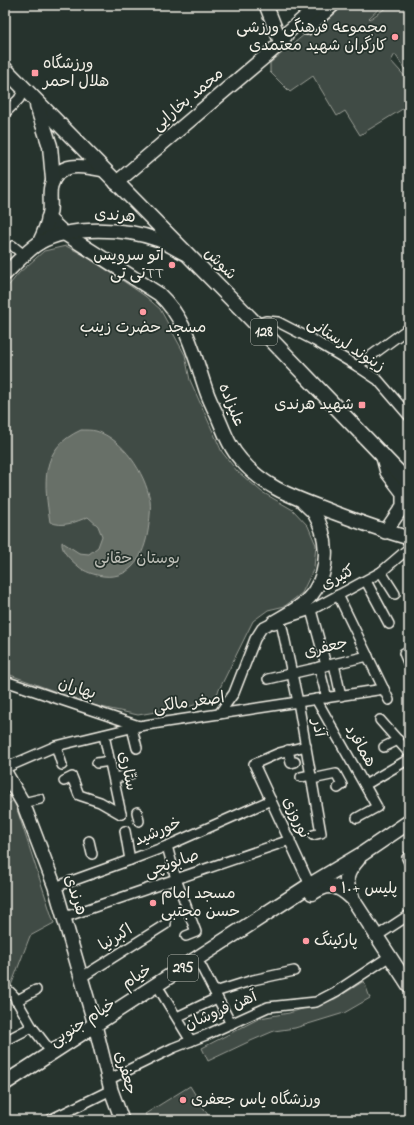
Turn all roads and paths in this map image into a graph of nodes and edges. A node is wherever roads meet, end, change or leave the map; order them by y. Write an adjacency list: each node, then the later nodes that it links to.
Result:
1 (266, 5): 4 (street)
2 (319, 5): 4 (street, محمد بخارایی)
3 (333, 5): 4 (street, محمد بخارایی)
4 (281, 43): 11 (street, محمد بخارایی)
5 (5, 69): 6 (main road, شوش / 128)
6 (24, 89): 7 (main road, شوش / 128); 8 (street)
7 (36, 102): 9 (main road, شوش / 128); 10 (main road)
8 (5, 113)
9 (104, 170): 10 (street); 11 (main road, شوش / 128)
10 (53, 179): 12 (street, هرندی)
11 (116, 182): 16 (main road, شوش / 128)
12 (48, 218): 13 (street, علیزاده); 14 (street, هرندی)
13 (65, 234): 14 (street, هرندی); 16 (street, هرندی); 25 (street, علیزاده)
14 (39, 243): 17 (street, هرندی)
15 (13, 246): 17 (street)
16 (187, 254): 19 (main road, شوش / 128)
17 (25, 256): 18 (street, هرندی)
18 (5, 274)
19 (256, 324): 21 (street, زینوند لرستانی); 23 (main road, شوش / 128)
20 (409, 328): 21 (street)
21 (357, 366): 22 (street, زینوند لرستانی)
22 (409, 416)
23 (382, 454): 24 (main road, شوش / 128); 26 (street)
24 (409, 483)
25 (300, 500): 26 (street, علیزاده); 35 (street)
26 (385, 532): 27 (street, علیزاده)
27 (409, 538)
28 (409, 548): 29 (street, کثیری)
29 (381, 572): 30 (street, کثیری); 31 (street)
30 (366, 581): 32 (street, کثیری); 34 (street)
31 (395, 594)
32 (338, 595): 33 (street, کثیری); 37 (street)
33 (311, 610): 35 (street, کثیری); 38 (street)
34 (389, 624)
35 (278, 625): 40 (street, آذر); 49 (street)
36 (404, 653): 39 (street)
37 (368, 656): 38 (street, جعفری); 43 (street)
38 (326, 665): 40 (street, جعفری); 44 (street); 45 (street)
39 (409, 666)
40 (291, 674): 41 (street); 48 (street, آذر)
41 (268, 679)
42 (5, 680): 51 (street, بهاران)
43 (384, 690): 44 (street, اصغر مالکی); 47 (street)
44 (341, 696): 45 (street, اصغر مالکی)
45 (327, 698): 46 (street, اصغر مالکی)
46 (316, 700): 48 (street, اصغر مالکی); 72 (street, همافرد)
47 (390, 700)
48 (298, 702): 49 (street, اصغر مالکی); 55 (street, آذر)
49 (219, 714): 51 (street, اصغر مالکی)
50 (380, 720): 53 (street)
51 (136, 727): 52 (street, اصغر مالکی); 57 (street)
52 (104, 735): 54 (street, اصغر مالکی); 61 (street, ستّاری)
53 (398, 740): 56 (street); 59 (street)
54 (56, 746): 64 (street); 65 (street, اصغر مالکی)
55 (306, 746): 58 (street); 69 (street, آذر)
56 (384, 747)
57 (137, 748)
58 (288, 750): 62 (street); 75 (street, نوروزی)
59 (409, 753)
60 (409, 759): 72 (street)
61 (110, 761): 63 (street); 70 (street, ستّاری)
62 (295, 762)
63 (97, 763)
64 (62, 765)
65 (5, 768)
66 (5, 772): 76 (street, هرندی)
67 (130, 775): 70 (street)
68 (301, 777): 69 (street)
69 (312, 777): 73 (street); 80 (street, آذر)
70 (114, 778): 71 (street, ستّاری)
71 (64, 781)
72 (365, 785): 77 (street, همافرد)
73 (338, 788)
74 (40, 799): 76 (street)
75 (271, 800): 81 (street, نوروزی); 83 (street, خورشید)
76 (23, 803): 89 (street, هرندی)
77 (357, 818)
78 (409, 822): 85 (main road, خیام / 295)
79 (125, 831): 86 (street)
80 (317, 834)
81 (290, 840): 87 (street, صابونچی); 88 (street, نوروزی)
82 (89, 841): 84 (street)
83 (167, 846): 86 (street, خورشید); 87 (street)
84 (92, 854)
85 (362, 854): 88 (main road, خیام / 295); 90 (main road, 295)
86 (130, 860): 89 (street, خورشید)
87 (176, 879): 92 (street, صابونچی); 94 (street)
88 (315, 886): 90 (main road); 97 (main road, خیام جنوبی / 295); 109 (main road, خیام / 295)
89 (55, 887): 92 (street, هرندی)
90 (352, 898): 95 (street)
91 (409, 915): 95 (street)
92 (64, 917): 99 (street, هرندی)
93 (166, 924): 99 (street, اکبرنیا)
94 (186, 936)
95 (377, 936): 96 (street)
96 (390, 956): 100 (street); 107 (street, آهن فروشان)
97 (201, 966): 103 (main road, خیام جنوبی / 295); 104 (street)
98 (294, 971): 104 (street)
99 (82, 977): 109 (street, هرندی)
100 (409, 985)
101 (36, 990): 105 (street)
102 (9, 991): 105 (street)
103 (161, 992): 106 (street); 109 (main road, خیام جنوبی / 295)
104 (216, 995): 106 (street); 107 (street)
105 (16, 1001): 108 (street)
106 (177, 1017): 111 (street)
107 (231, 1024): 111 (street, آهن فروشان)
108 (32, 1027): 110 (street); 112 (street)
109 (96, 1030): 112 (main road, خیام / 295); 114 (street, جعفری); 115 (main road, خیام جنوبی / 295)
110 (5, 1041)
111 (191, 1041): 114 (street, آهن فروشان)
112 (52, 1052): 113 (main road, خیام / 295)
113 (5, 1084)
114 (109, 1085): 116 (street, آهن فروشان); 117 (street, جعفری)
115 (5, 1094)
116 (50, 1120)
117 (122, 1120)

